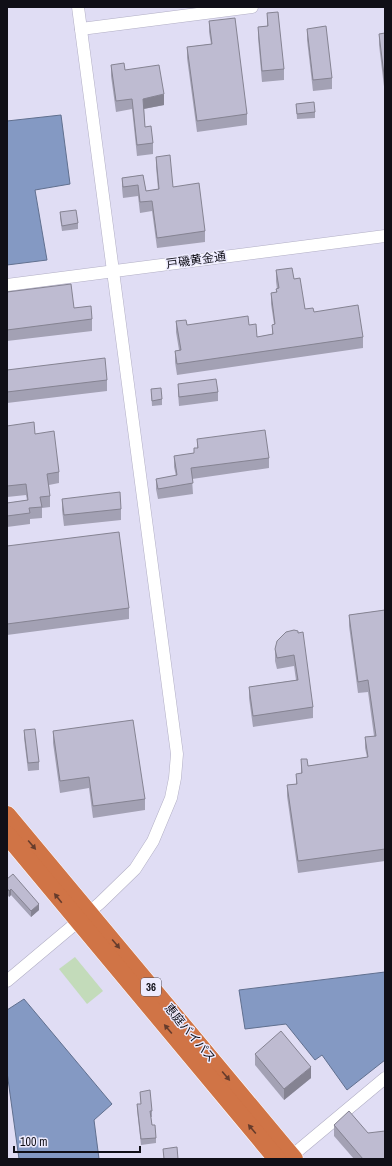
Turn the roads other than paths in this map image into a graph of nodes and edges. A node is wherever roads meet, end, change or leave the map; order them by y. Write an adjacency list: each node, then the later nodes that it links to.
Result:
1 (78, 7): 3 (street)
2 (252, 7): 3 (street)
3 (81, 29): 5 (street)
4 (385, 236): 5 (street, 戸磯黄金通)
5 (113, 271): 6 (street, 戸磯黄金通); 9 (street)
6 (7, 286)
7 (7, 815): 9 (highway, 恵庭バイパス / 36, one-way to 9)
8 (7, 836): 9 (highway, 恵庭バイパス / 36, one-way to 8)
9 (83, 917): 10 (street); 12 (highway, 恵庭バイパス / 36)
10 (7, 980)
11 (385, 1078): 12 (street)
12 (288, 1158)

